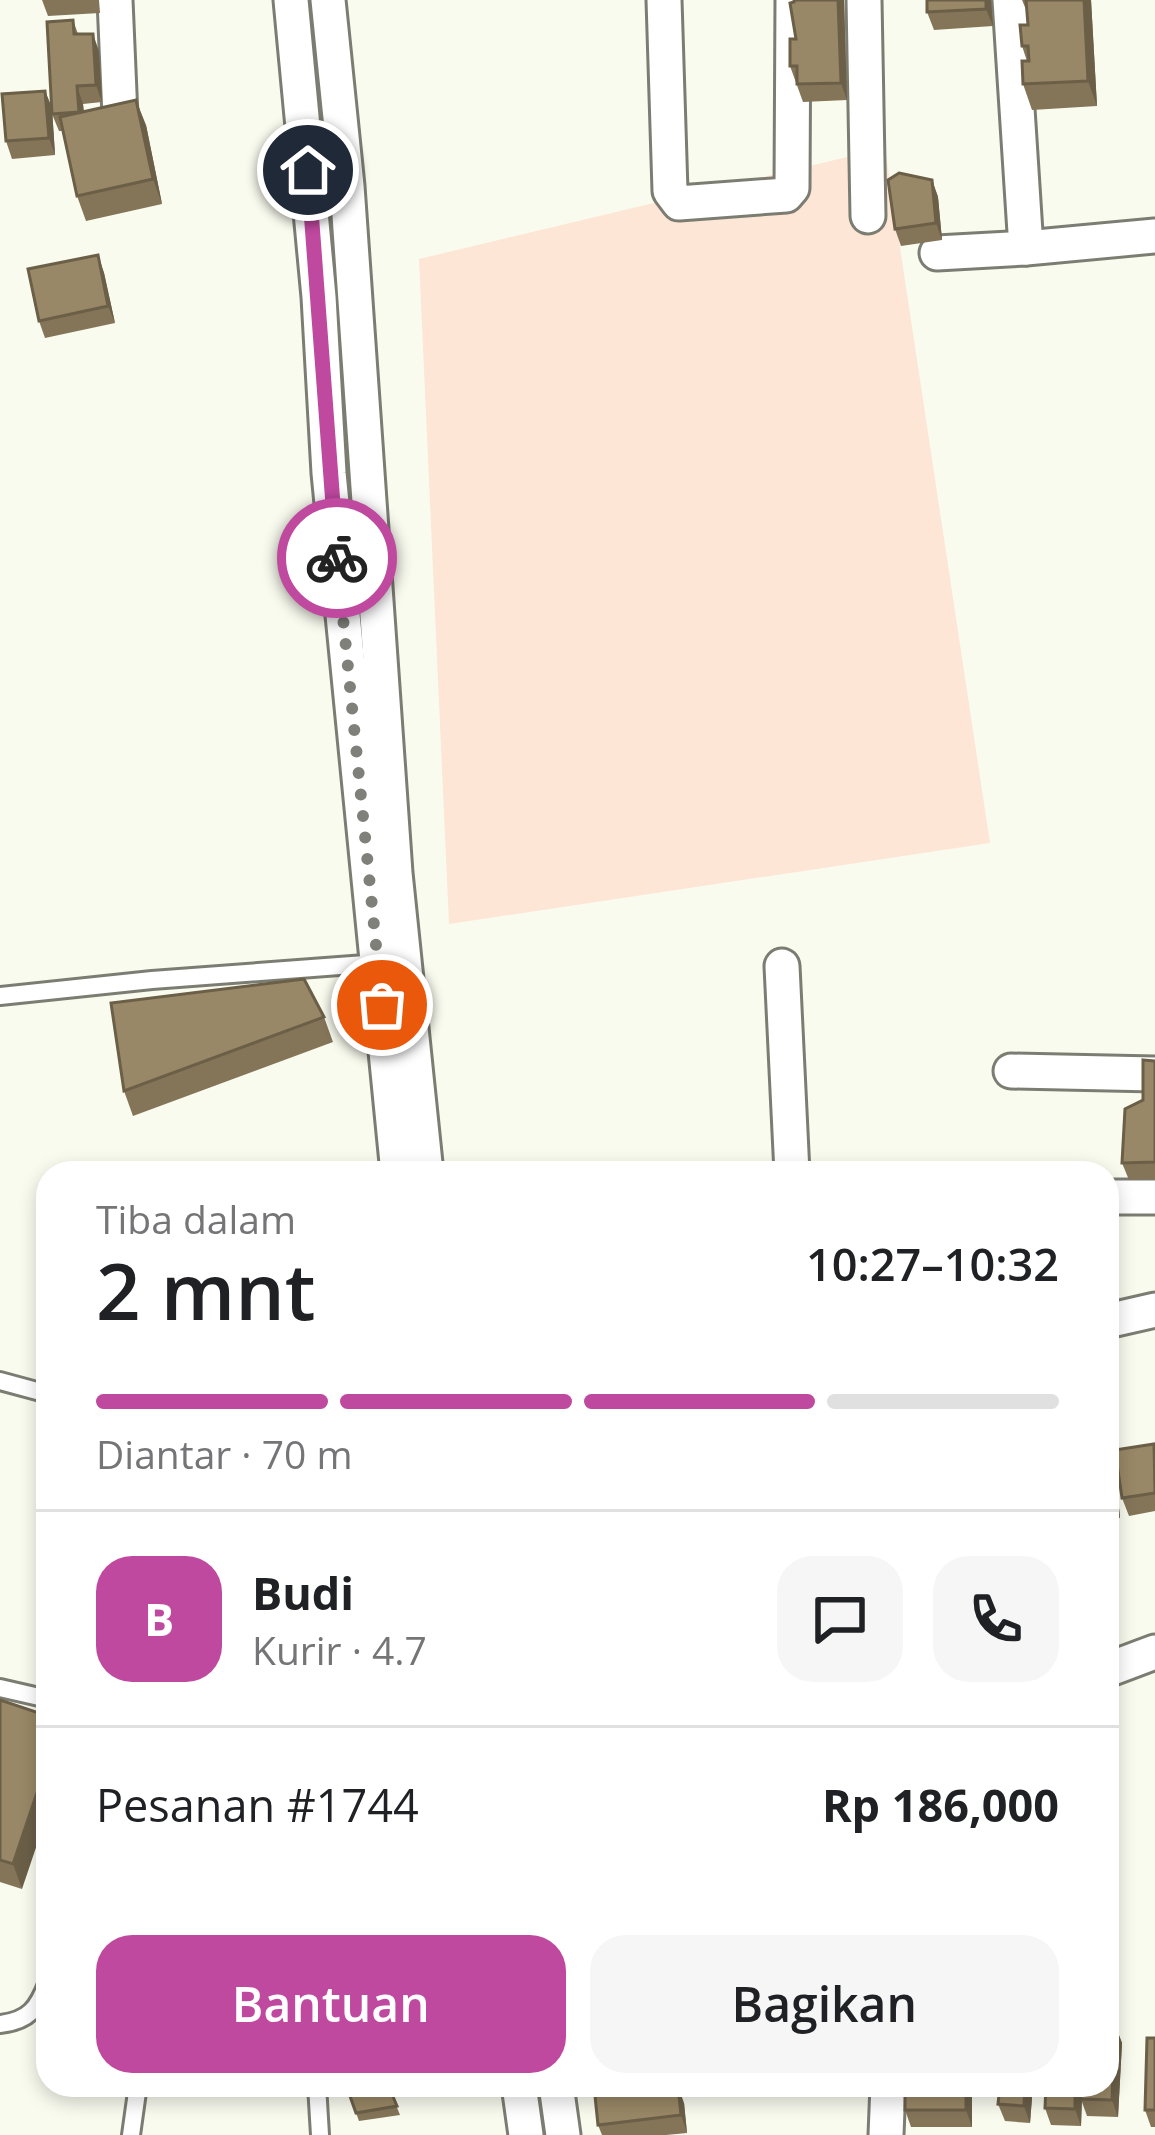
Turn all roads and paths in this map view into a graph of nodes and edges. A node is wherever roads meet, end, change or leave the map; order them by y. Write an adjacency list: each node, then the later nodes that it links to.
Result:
1 (115, 0): 8 (street)
2 (291, 0): 13 (street)
3 (328, 0): 19 (street)
4 (664, 0): 5 (street)
5 (794, 0)
6 (864, 0): 9 (street)
7 (1010, 0): 11 (street)
8 (120, 116)
9 (868, 216)
10 (1155, 236): 11 (street)
11 (1026, 248): 12 (street)
12 (937, 253)
13 (379, 963): 15 (lane); 18 (street)
14 (782, 966): 20 (street)
15 (0, 996)
16 (1011, 1071): 17 (street)
17 (1155, 1074)
18 (397, 1161)
19 (425, 1161)
20 (791, 1161)
21 (1119, 1197): 22 (street)
22 (1155, 1197)
23 (1155, 1310): 24 (street)
24 (1119, 1318)
25 (0, 1381): 26 (lane)
26 (36, 1391)
27 (1155, 1652): 28 (street)
28 (1119, 1666)
29 (0, 1688): 30 (lane)
30 (36, 1696)
31 (36, 2009): 32 (lane)
32 (0, 2024)
33 (136, 2097): 38 (lane)
34 (318, 2097): 39 (lane)
35 (521, 2097): 40 (street)
36 (558, 2097): 41 (street)
37 (888, 2097): 42 (street)
38 (131, 2135)
39 (320, 2135)
40 (526, 2135)
41 (563, 2135)
42 (886, 2135)

